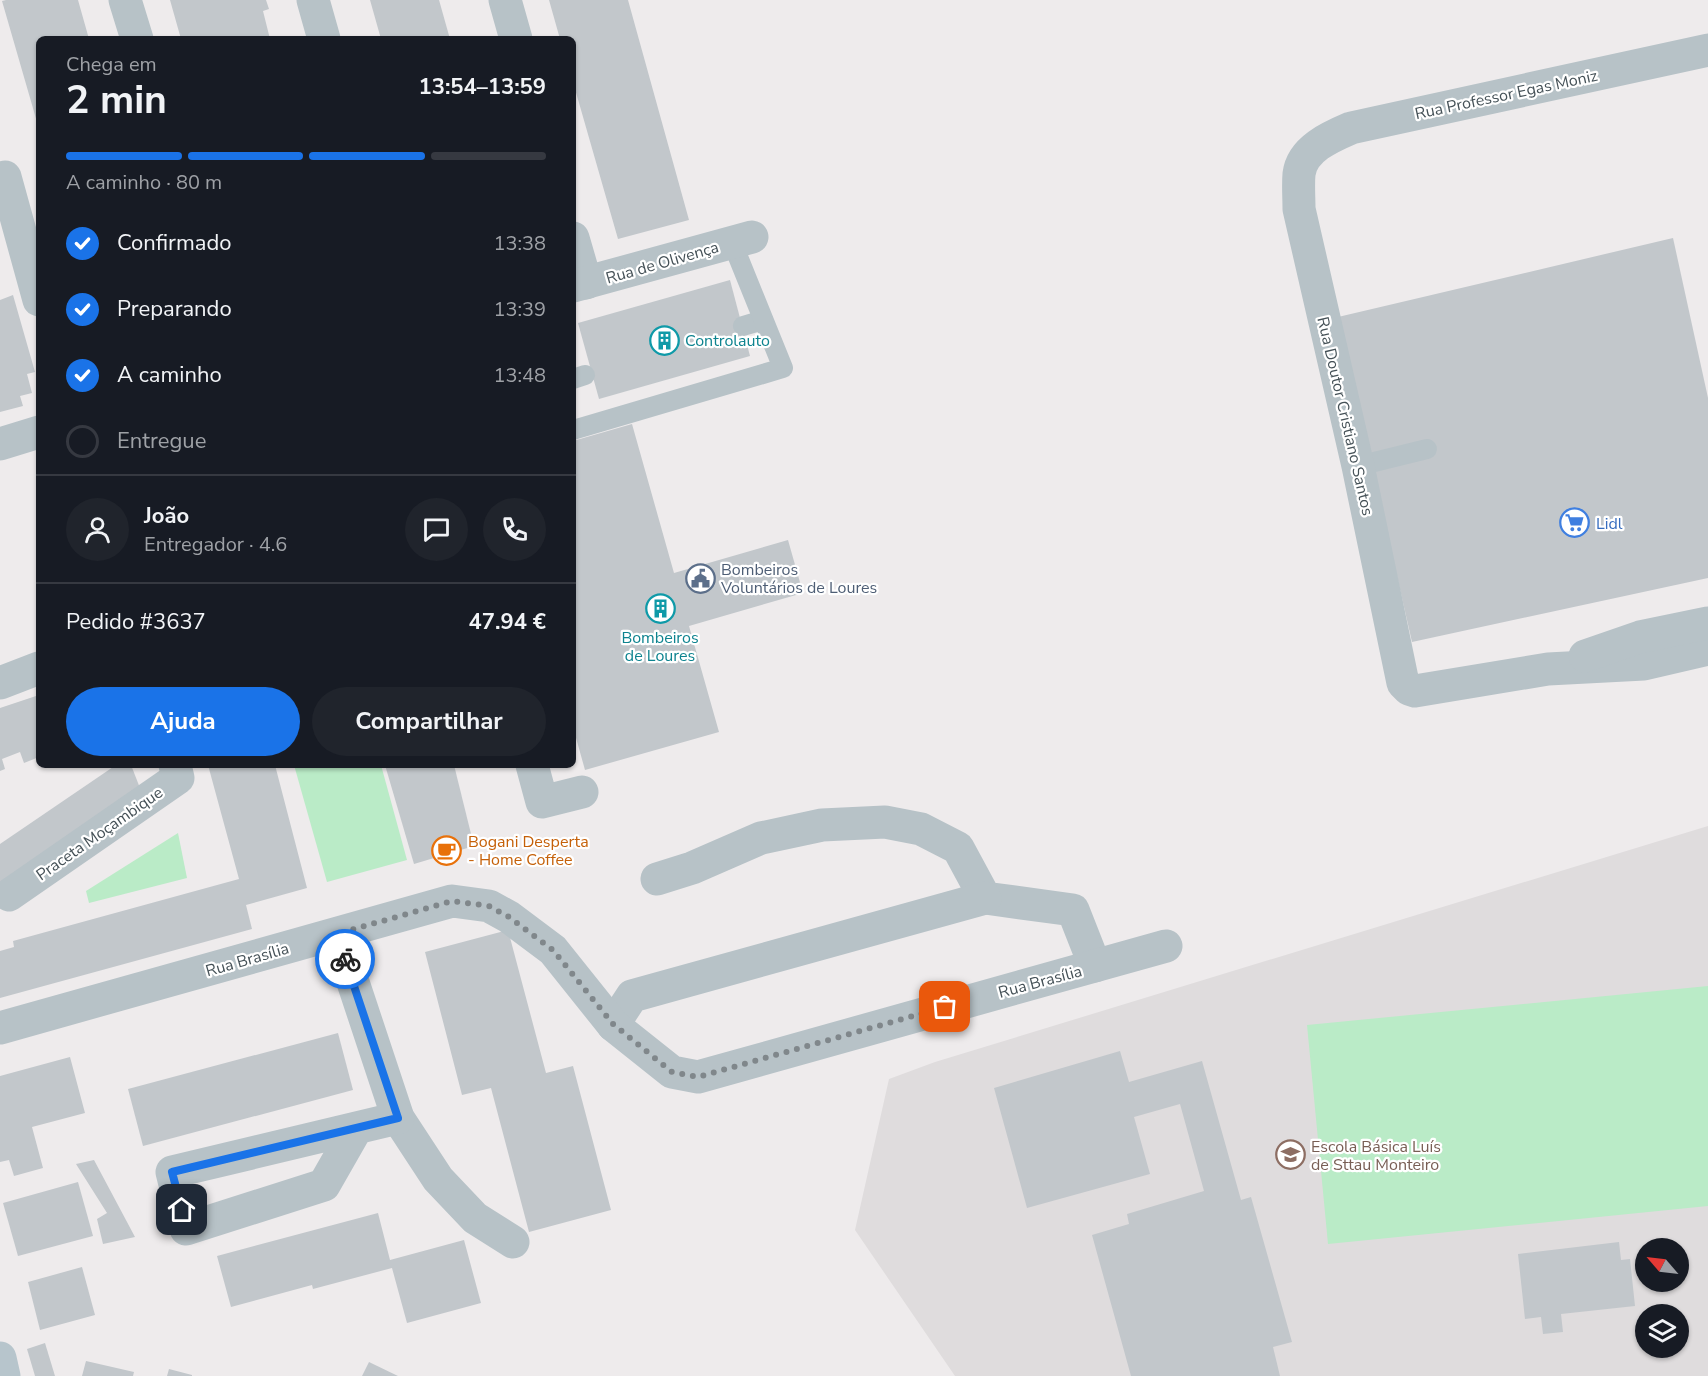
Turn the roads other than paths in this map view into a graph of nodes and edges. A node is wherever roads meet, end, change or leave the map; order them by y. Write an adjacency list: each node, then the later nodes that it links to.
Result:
1 (125, 0): 4 (street)
2 (313, 0): 5 (street)
3 (505, 0): 6 (street)
4 (135, 36)
5 (323, 36)
6 (515, 36)
7 (1708, 50): 8 (street, Rua Professor Egas Moniz)
8 (1310, 152): 20 (street, Rua Doutor Cristiano Santos)
9 (2, 178): 13 (street)
10 (742, 239): 12 (street, Rua de Olivença); 14 (lane)
11 (576, 262): 12 (street)
12 (579, 285)
13 (36, 290)
14 (763, 320): 15 (lane); 16 (lane)
15 (743, 326)
16 (576, 429)
17 (36, 433): 18 (street)
18 (0, 444)
19 (1427, 449): 20 (lane)
20 (1358, 466): 24 (street, Rua Doutor Cristiano Santos)
21 (1708, 623): 24 (street)
22 (1708, 649): 24 (street)
23 (36, 669): 25 (street)
24 (1548, 669)
25 (0, 683)
26 (176, 768): 30 (street, Praceta Moçambique)
27 (533, 768): 28 (street)
28 (582, 792)
29 (657, 879): 31 (street)
30 (9, 895)
31 (985, 898): 34 (street); 35 (street)
32 (337, 934): 35 (street, Rua Brasília); 36 (street, Rua Brasília); 37 (street)
33 (1166, 946): 34 (street, Rua Brasília)
34 (1095, 966): 35 (street, Rua Brasília)
35 (613, 1024)
36 (0, 1028)
37 (398, 1118): 38 (street); 39 (street)
38 (356, 1129): 38 (street)
39 (513, 1242)
40 (0, 1358): 41 (main road)
41 (4, 1376)

